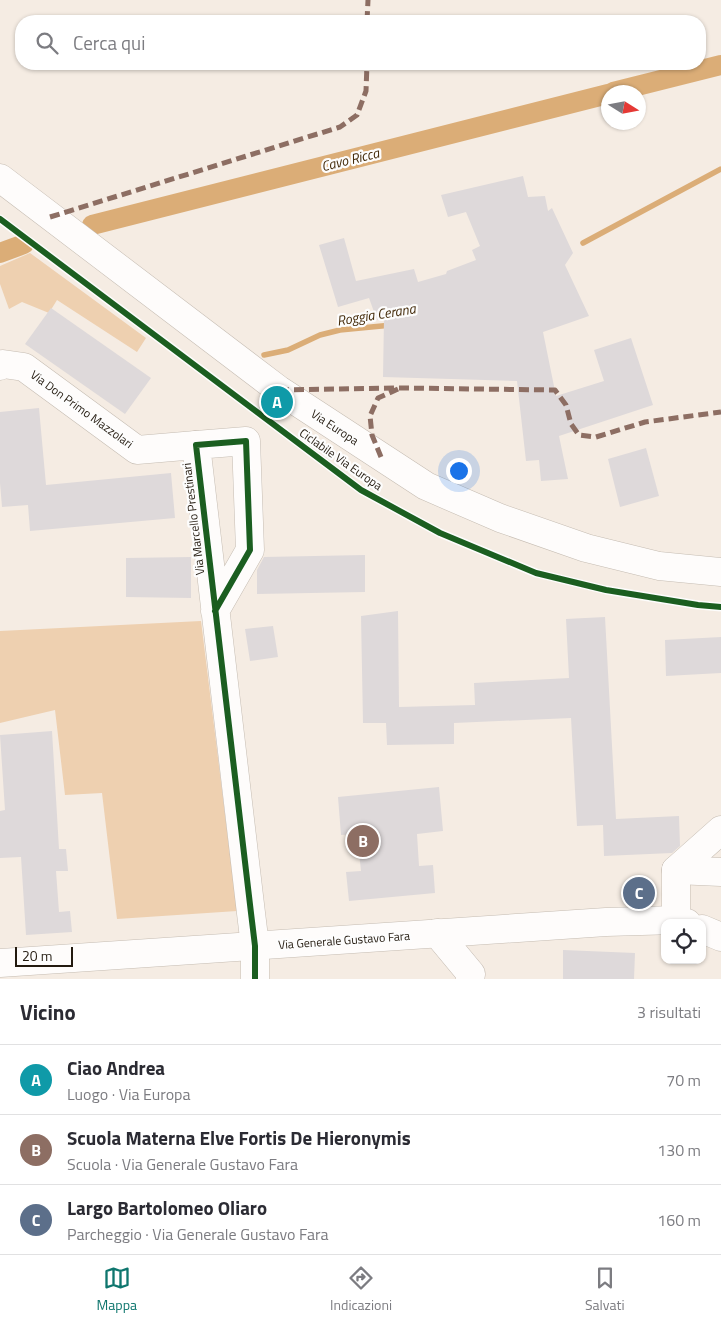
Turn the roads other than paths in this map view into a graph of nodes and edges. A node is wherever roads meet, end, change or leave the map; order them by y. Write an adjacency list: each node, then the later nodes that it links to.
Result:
1 (0, 178): 4 (street, Via Europa)
2 (0, 366): 3 (street, Via Don Primo Mazzolari)
3 (196, 445): 5 (street, Via Marcello Prestinari); 5 (street, Via Marcello Prestinari)
4 (721, 572)
5 (215, 611): 14 (street, Via Marcello Prestinari)
6 (721, 830): 7 (street)
7 (676, 870): 8 (street); 9 (street)
8 (721, 872)
9 (682, 919)
10 (661, 922): 12 (street, Via Generale Gustavo Fara)
11 (706, 931): 13 (street)
12 (437, 933): 14 (street, Via Generale Gustavo Fara); 17 (street)
13 (721, 937)
14 (255, 946): 15 (street, Via Generale Gustavo Fara); 16 (street, Via Marcello Prestinari)
15 (0, 963)
16 (255, 979)
17 (470, 979)

